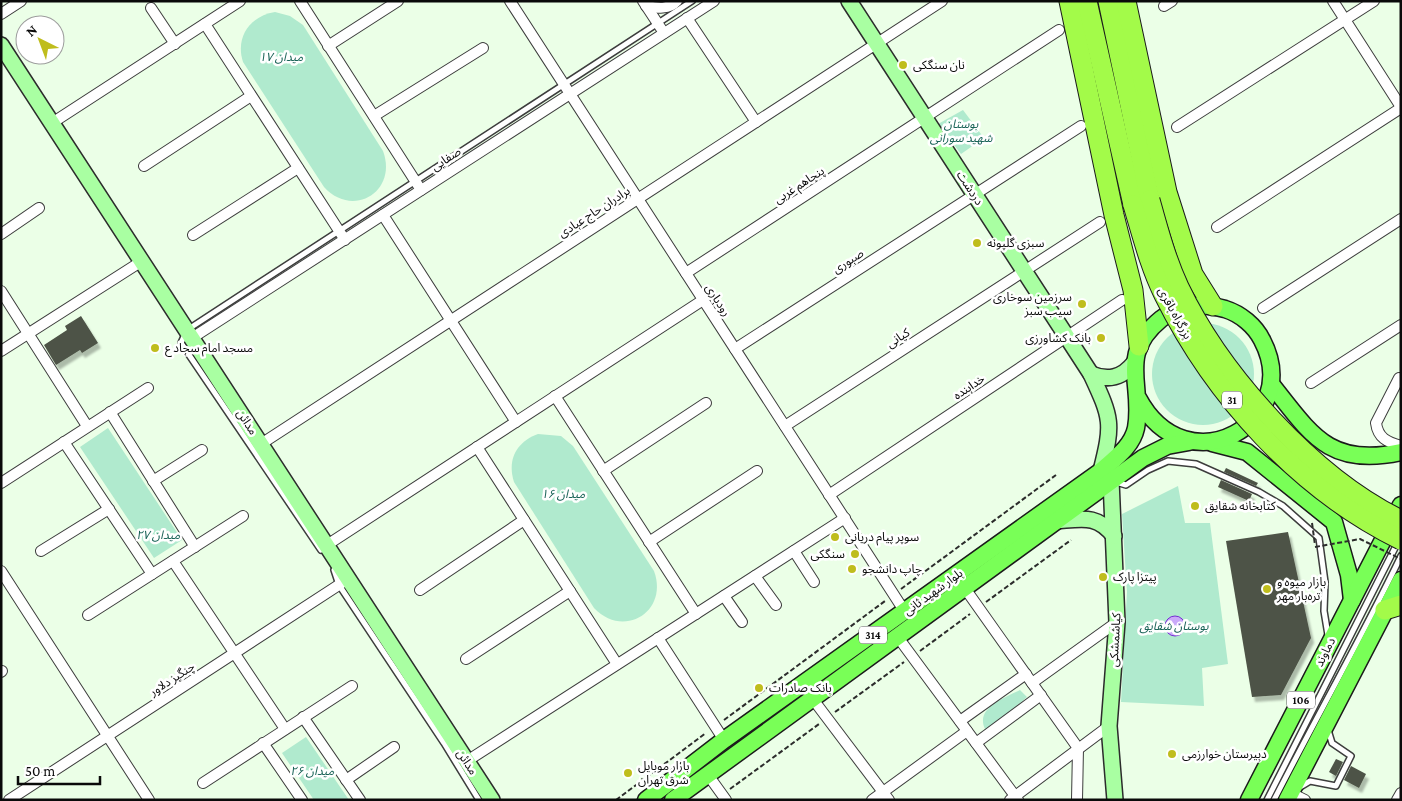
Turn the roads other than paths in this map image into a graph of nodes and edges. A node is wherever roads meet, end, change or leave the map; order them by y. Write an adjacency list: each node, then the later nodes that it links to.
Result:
1 (21, 1): 19 (street)
2 (240, 1): 23 (street)
3 (300, 1): 29 (street)
4 (398, 1): 29 (street)
5 (510, 1): 31 (street, رودباری)
6 (677, 1): 17 (street)
7 (692, 1): 22 (lane)
8 (850, 1): 27 (main road, دردشت)
9 (942, 1): 27 (street, برادران حاج عبادی)
10 (1070, 1): 70 (highway)
11 (1086, 1): 46 (highway, بزرگراه باقری / 31)
12 (1108, 1): 46 (highway, بزرگراه باقری / 31)
13 (1126, 1): 61 (highway)
14 (1333, 1): 21 (street)
15 (1374, 1): 21 (street)
16 (712, 2): 20 (street, صفایی)
17 (645, 4): 22 (street)
18 (151, 8): 26 (street)
19 (1, 14)
20 (687, 18): 25 (street, صفایی); 36 (street)
21 (1345, 20): 33 (street); 39 (street)
22 (658, 23): 25 (street); 31 (lane)
23 (205, 24): 26 (street); 32 (street)
24 (1059, 30): 35 (street, پنجاهم غربی)
25 (664, 33): 31 (street, صفایی)
26 (174, 44): 37 (street)
27 (877, 44): 35 (main road, دردشت); 36 (street, برادران حاج عبادی)
28 (1, 45): 37 (main road, مدائن)
29 (328, 46): 34 (street)
30 (483, 48): 34 (street)
31 (567, 89): 42 (lane); 43 (street, صفایی); 45 (street, رودباری)
32 (251, 96): 40 (street); 41 (street)
33 (1401, 108): 51 (street)
34 (374, 116): 42 (street)
35 (925, 118): 44 (main road, دردشت); 57 (street, پنجاهم غربی)
36 (756, 122): 45 (street, برادران حاج عبادی)
37 (52, 123): 55 (main road, مدائن)
38 (1081, 126): 44 (street, صبوری)
39 (1177, 127)
40 (144, 166)
41 (298, 168): 53 (street); 54 (street)
42 (415, 180): 43 (street); 54 (lane)
43 (421, 190): 48 (street, صفایی)
44 (974, 194): 56 (main road, دردشت); 68 (street, صبوری)
45 (638, 199): 57 (street, رودباری); 63 (street, برادران حاج عبادی)
46 (1142, 202): 102 (highway, بزرگراه باقری / 31, bridge); 105 (highway, بزرگراه باقری / 31, bridge)
47 (39, 208): 52 (street)
48 (384, 214): 54 (street, صفایی); 63 (street)
49 (1401, 219): 62 (street)
50 (1100, 222): 56 (street, کیانی)
51 (1217, 227)
52 (1, 234)
53 (193, 235)
54 (342, 236): 66 (street, صفایی)
55 (142, 261): 65 (street); 66 (main road, مدائن)
56 (1024, 272): 67 (main road, دردشت); 82 (street, کیانی)
57 (686, 273): 59 (street, رودباری)
58 (1, 291): 65 (street)
59 (703, 300): 68 (street, رودباری); 76 (street)
60 (1122, 300): 67 (street, خدابنده)
61 (1214, 306): 70 (main road); 74 (main road)
62 (1263, 308)
63 (451, 320): 80 (street); 86 (street, برادران حاج عبادی)
64 (1401, 325): 73 (street)
65 (28, 334): 69 (street); 81 (street)
66 (190, 334): 86 (main road, مدائن); 109 (lane)
67 (1067, 337): 71 (main road, دردشت); 96 (street, خدابنده)
68 (735, 349): 82 (street, رودباری)
69 (1, 351)
70 (1137, 355): 71 (main road); 77 (main road)
71 (1091, 374): 93 (main road, دردشت)
72 (1400, 378): 87 (street)
73 (1311, 383)
74 (1271, 384): 85 (main road); 90 (main road)
75 (148, 388): 79 (street)
76 (555, 396): 80 (street); 91 (street)
77 (1138, 398): 84 (main road); 93 (main road, بلوار شهید ثانی / 314)
78 (706, 403): 91 (street)
79 (110, 412): 81 (street); 94 (street)
80 (516, 422): 88 (street)
81 (88, 426): 83 (street)
82 (785, 426): 96 (street, رودباری)
83 (64, 442): 95 (street); 98 (street)
84 (1192, 442): 85 (main road); 93 (main road, بلوار شهید ثانی / 314)
85 (1210, 442): 124 (main road)
86 (260, 444): 109 (main road, مدائن)
87 (1401, 446)
88 (477, 447): 101 (street); 109 (street)
89 (202, 450): 94 (street)
90 (1401, 452)
91 (603, 471): 106 (street)
92 (757, 471): 106 (street)
93 (1106, 476): 103 (main road, بلوار شهید ثانی / 314); 104 (main road, کیاشمشکی); 127 (main road, بلوار شهید ثانی / 314); 134 (lane)
94 (153, 481): 107 (street)
95 (1, 482)
96 (830, 495): 100 (street, رودباری)
97 (1401, 504): 124 (main road, دماوند / 106)
98 (109, 509): 108 (street); 115 (street)
99 (243, 516): 107 (street)
100 (845, 518): 110 (street); 127 (street, رودباری)
101 (524, 520): 121 (street); 122 (street)
102 (1401, 520)
103 (1056, 521): 104 (main road); 120 (main road, بلوار شهید ثانی / 314)
104 (1114, 536): 131 (main road, کیاشمشکی)
105 (1401, 538): 178 (lane)
106 (649, 542): 128 (street)
107 (195, 547): 112 (street)
108 (41, 551)
109 (326, 551): 118 (main road, مدائن)
110 (794, 551): 116 (street); 119 (street)
111 (1401, 558): 179 (lane)
112 (173, 561): 115 (street); 135 (street)
113 (331, 565): 118 (lane)
114 (1, 571): 152 (street)
115 (152, 574): 129 (street)
116 (755, 576): 123 (street); 125 (street)
117 (1401, 580): 126 (main road, 106)
118 (344, 582): 135 (street, چنگیز دلاور); 157 (main road, مدائن); 170 (lane)
119 (814, 582)
120 (964, 587): 132 (main road, بلوار شهید ثانی / 314); 138 (street)
121 (420, 590)
122 (570, 591): 136 (street); 137 (street)
123 (724, 596): 128 (street); 130 (street)
124 (1352, 600): 134 (main road, دماوند / 106)
125 (776, 605)
126 (1393, 608): 147 (main road, 106)
127 (905, 612): 143 (main road, بلوار شهید ثانی / 314)
128 (696, 614): 133 (street)
129 (88, 615)
130 (742, 622)
131 (1117, 622): 139 (street); 148 (main road, کیاشمشکی)
132 (897, 636): 142 (main road, بلوار شهید ثانی / 314); 146 (street)
133 (658, 638): 137 (street); 151 (street)
134 (1330, 644): 177 (main road, دماوند / 106)
135 (234, 653): 149 (street); 152 (street, چنگیز دلاور)
136 (466, 659)
137 (617, 664): 157 (street)
138 (1026, 674): 139 (street); 146 (street)
139 (1032, 683): 141 (street)
140 (352, 686): 145 (street)
141 (1041, 695): 154 (street); 156 (street)
142 (812, 698): 144 (main road, بلوار شهید ثانی / 314); 162 (street)
143 (778, 702): 144 (main road); 151 (main road, بلوار شهید ثانی / 314)
144 (788, 715): 158 (main road, بلوار شهید ثانی / 314)
145 (303, 717): 149 (street); 159 (street)
146 (960, 721): 150 (street)
147 (1326, 724): 164 (main road, 106); 164 (lane)
148 (1109, 726): 156 (street); 176 (main road, کیاشمشکی)
149 (285, 729): 153 (street)
150 (967, 731): 154 (street); 162 (street)
151 (720, 733): 172 (main road, بلوار شهید ثانی / 314)
152 (108, 736): 166 (street, چنگیز دلاور); 167 (street)
153 (263, 743): 160 (street); 168 (street)
154 (976, 744): 165 (street)
155 (394, 747): 159 (street)
156 (1078, 748): 165 (street); 175 (street)
157 (467, 761): 171 (main road, مدائن)
158 (708, 775): 163 (street); 173 (main road, بلوار شهید ثانی / 314)
159 (346, 780): 169 (street)
160 (203, 783)
161 (1401, 793): 180 (street)
162 (886, 796): 174 (street)
163 (724, 797)
164 (1294, 797)
165 (1014, 798)
166 (9, 800)
167 (149, 800)
168 (302, 800)
169 (360, 800)
170 (479, 800)
171 (492, 800)
172 (646, 800)
173 (673, 800)
174 (872, 800)
175 (1077, 800)
176 (1115, 800)
177 (1249, 800)
178 (1267, 800)
179 (1274, 800)
180 (1397, 800)

